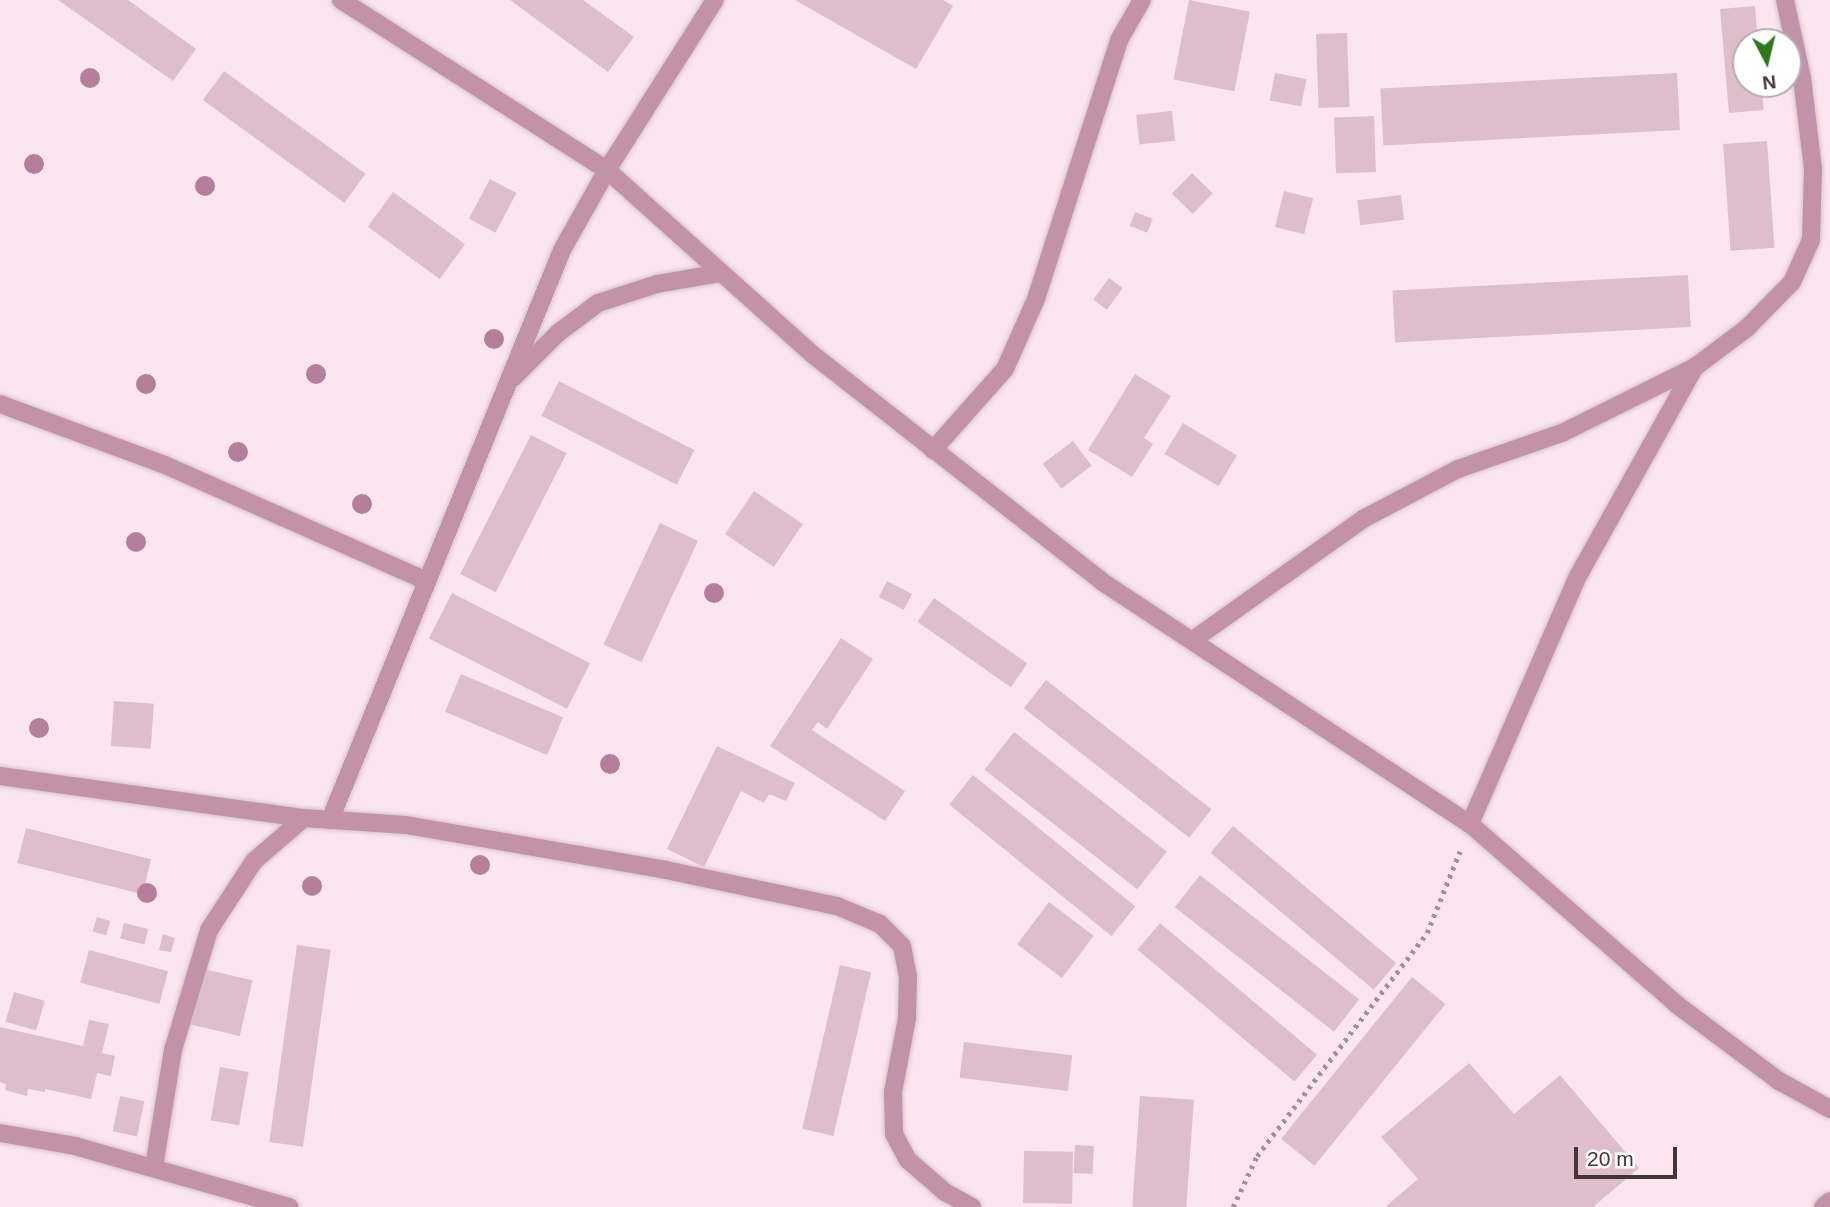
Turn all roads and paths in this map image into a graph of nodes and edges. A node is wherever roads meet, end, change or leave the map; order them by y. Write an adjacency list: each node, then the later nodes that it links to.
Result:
1 (341, 0): 5 (lane)
2 (715, 0): 5 (lane)
3 (1142, 0): 10 (lane)
4 (1785, 0): 7 (lane)
5 (607, 170): 6 (lane); 8 (lane)
6 (721, 272): 8 (lane); 10 (lane)
7 (1695, 367): 12 (lane); 16 (lane)
8 (505, 385): 11 (lane)
9 (0, 404): 11 (lane)
10 (933, 450): 12 (lane)
11 (425, 580): 15 (lane)
12 (1193, 640): 16 (lane)
13 (0, 776): 14 (lane)
14 (304, 818): 15 (lane); 19 (lane)
15 (330, 820): 22 (lane)
16 (1470, 824): 17 (lane); 23 (path)
17 (1830, 1110)
18 (0, 1133): 19 (lane)
19 (154, 1167): 21 (lane)
20 (1830, 1201): 24 (lane)
21 (289, 1207)
22 (972, 1207)
23 (1233, 1207)
24 (1823, 1207)

